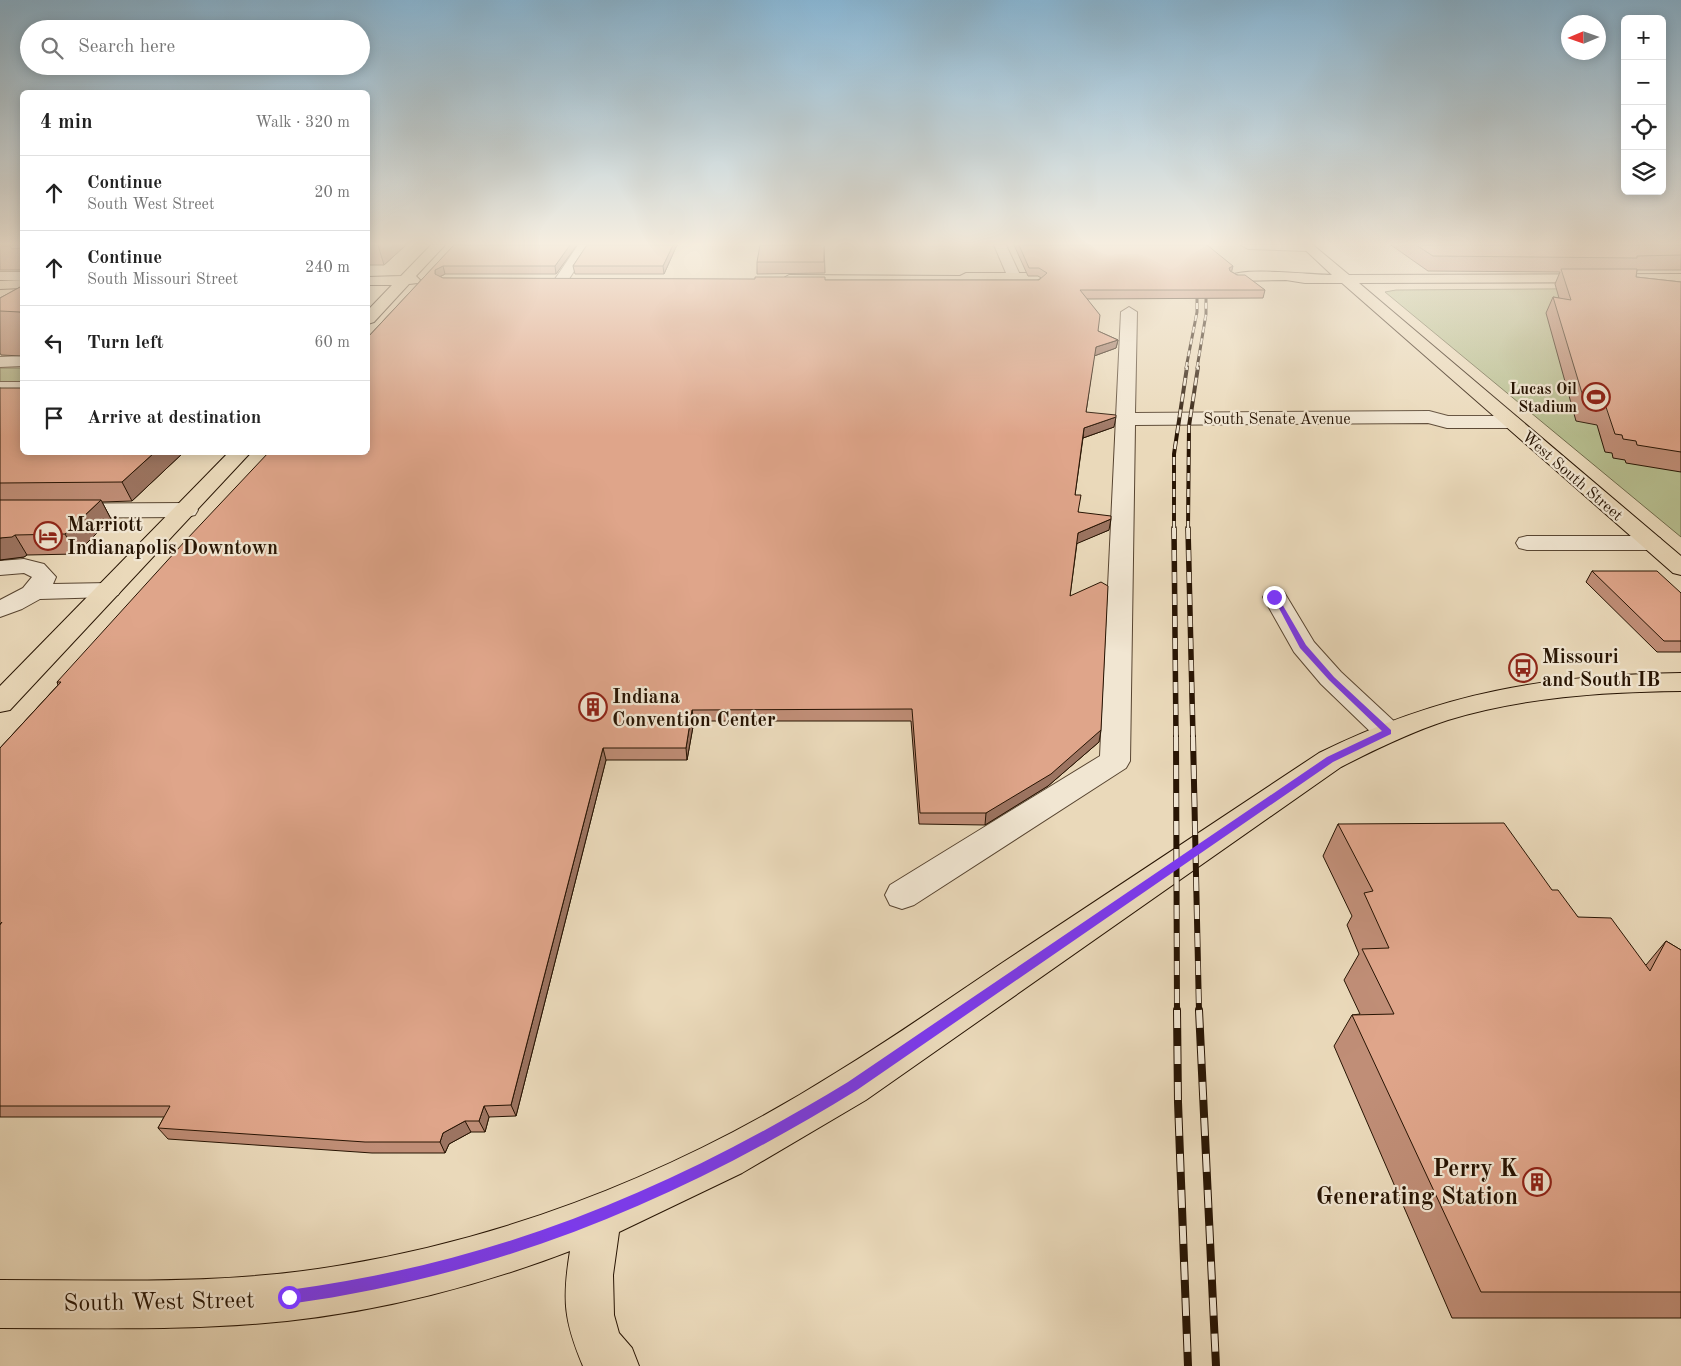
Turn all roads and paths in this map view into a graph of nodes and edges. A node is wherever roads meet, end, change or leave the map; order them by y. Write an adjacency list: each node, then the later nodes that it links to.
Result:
1 (1379, 309): 7 (main road, West South Street)
2 (1129, 312): 8 (street)
3 (0, 362): 4 (street)
4 (20, 362)
5 (0, 387): 6 (street)
6 (20, 387)
7 (1506, 418): 8 (street, South Senate Avenue); 13 (main road, West South Street)
8 (1126, 419): 23 (street)
9 (238, 455): 10 (main road)
10 (187, 510): 11 (street); 16 (main road)
11 (0, 511)
12 (1527, 543): 13 (street)
13 (1652, 543): 15 (main road, West South Street)
14 (0, 568): 17 (street)
15 (1681, 568)
16 (109, 590): 17 (street); 21 (main road)
17 (34, 592): 19 (street)
18 (1265, 597): 22 (street)
19 (0, 609)
20 (1681, 682): 22 (main road, South West Street)
21 (4, 695)
22 (1388, 732): 24 (main road, South West Street)
23 (902, 894)
24 (598, 1217): 25 (main road, South West Street); 26 (main road)
25 (0, 1304)
26 (614, 1366)

